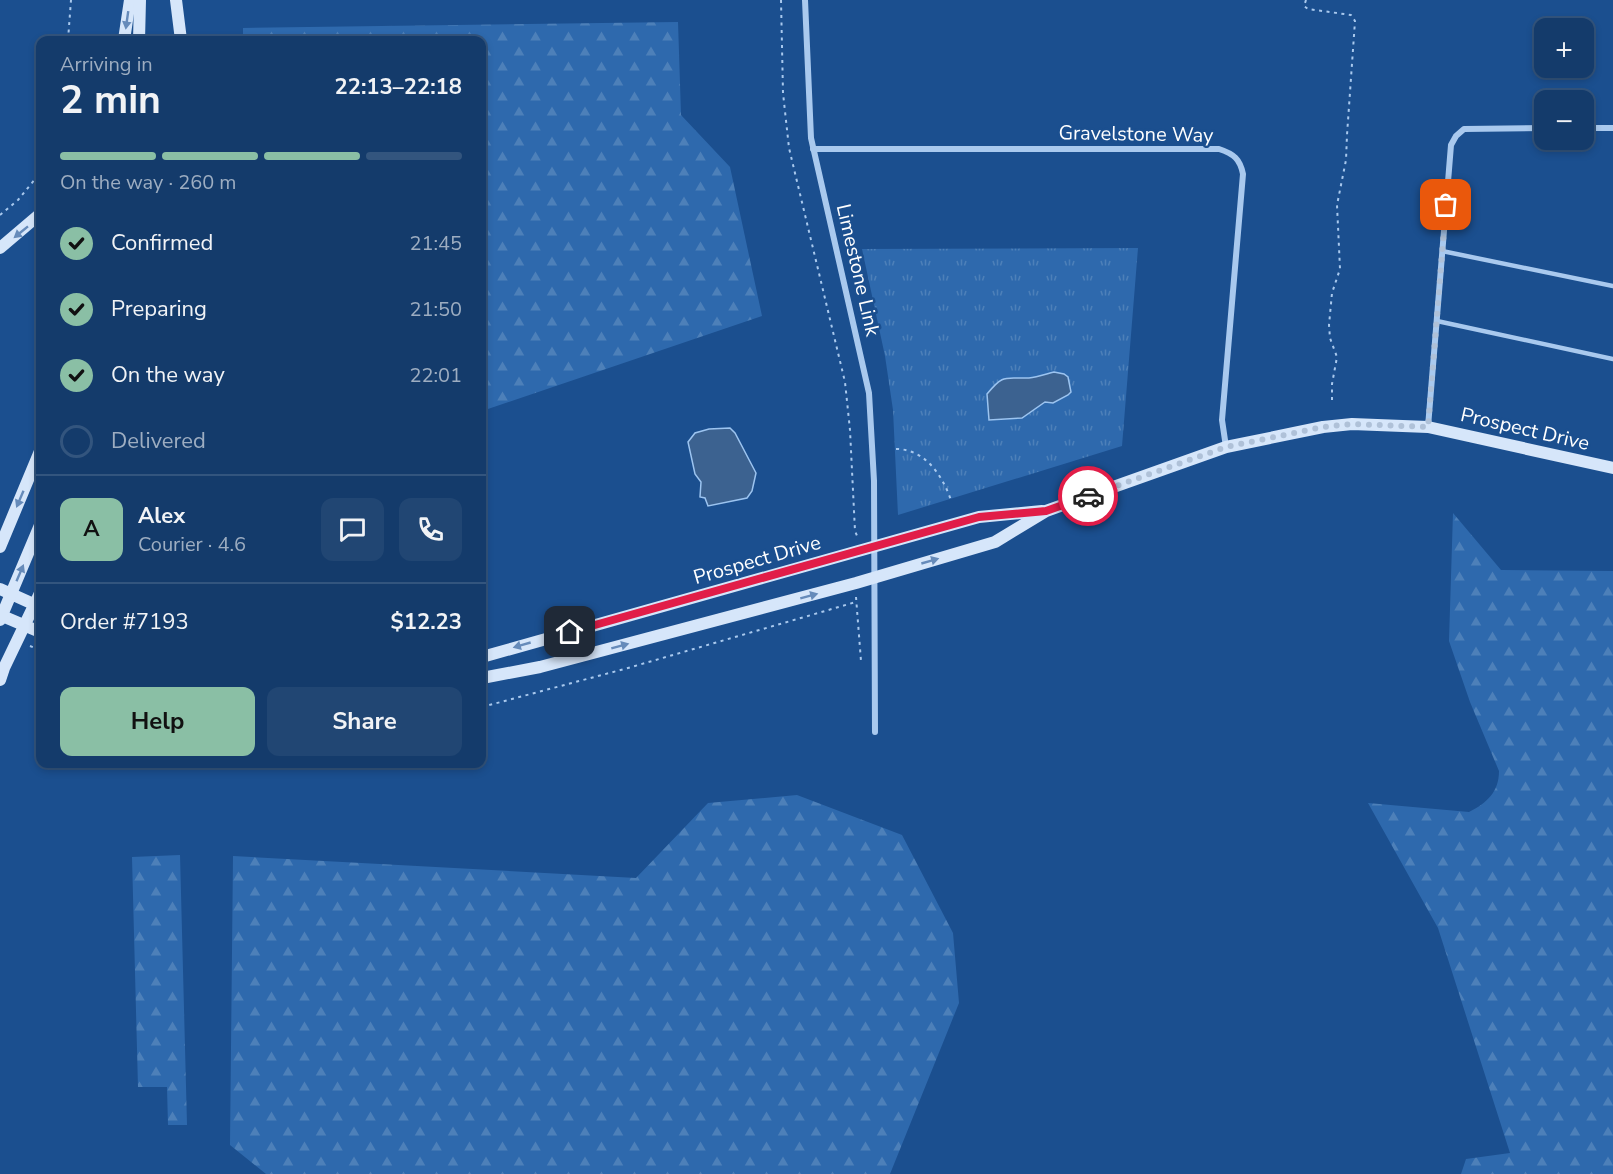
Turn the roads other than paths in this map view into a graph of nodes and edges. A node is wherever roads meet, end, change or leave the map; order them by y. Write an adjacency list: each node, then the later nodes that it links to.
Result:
1 (130, 0): 5 (street, one-way to 5)
2 (140, 0): 6 (street)
3 (174, 0): 7 (street); 8 (street)
4 (804, 0): 12 (street, Limestone Link)
5 (125, 36)
6 (139, 36)
7 (172, 36)
8 (180, 36)
9 (1534, 128): 15 (street)
10 (1594, 128): 11 (street)
11 (1613, 128)
12 (813, 149): 20 (street, Gravelstone Way); 26 (street, Limestone Link)
13 (36, 217): 14 (street, one-way to 14)
14 (0, 248)
15 (1442, 251): 16 (lane); 17 (street)
16 (1613, 286)
17 (1437, 321): 18 (lane); 19 (street)
18 (1613, 359)
19 (1428, 427): 20 (street, Prospect Drive); 22 (street, Prospect Drive)
20 (1226, 447): 23 (street, Prospect Drive)
21 (36, 461): 25 (street, one-way to 25)
22 (1613, 468)
23 (1046, 511): 26 (street, Prospect Drive); 27 (street, Prospect Drive, one-way to 23)
24 (36, 534): 32 (street, one-way to 24)
25 (0, 547)
26 (874, 547): 27 (street, Limestone Link); 34 (street, Prospect Drive, one-way to 34)
27 (874, 577): 35 (street, Prospect Drive, one-way to 27); 37 (street, Limestone Link)
28 (0, 590): 30 (street)
29 (36, 601): 36 (street)
30 (36, 605)
31 (0, 615): 33 (street)
32 (0, 620)
33 (36, 630)
34 (486, 656)
35 (486, 677)
36 (0, 680)
37 (875, 732)

